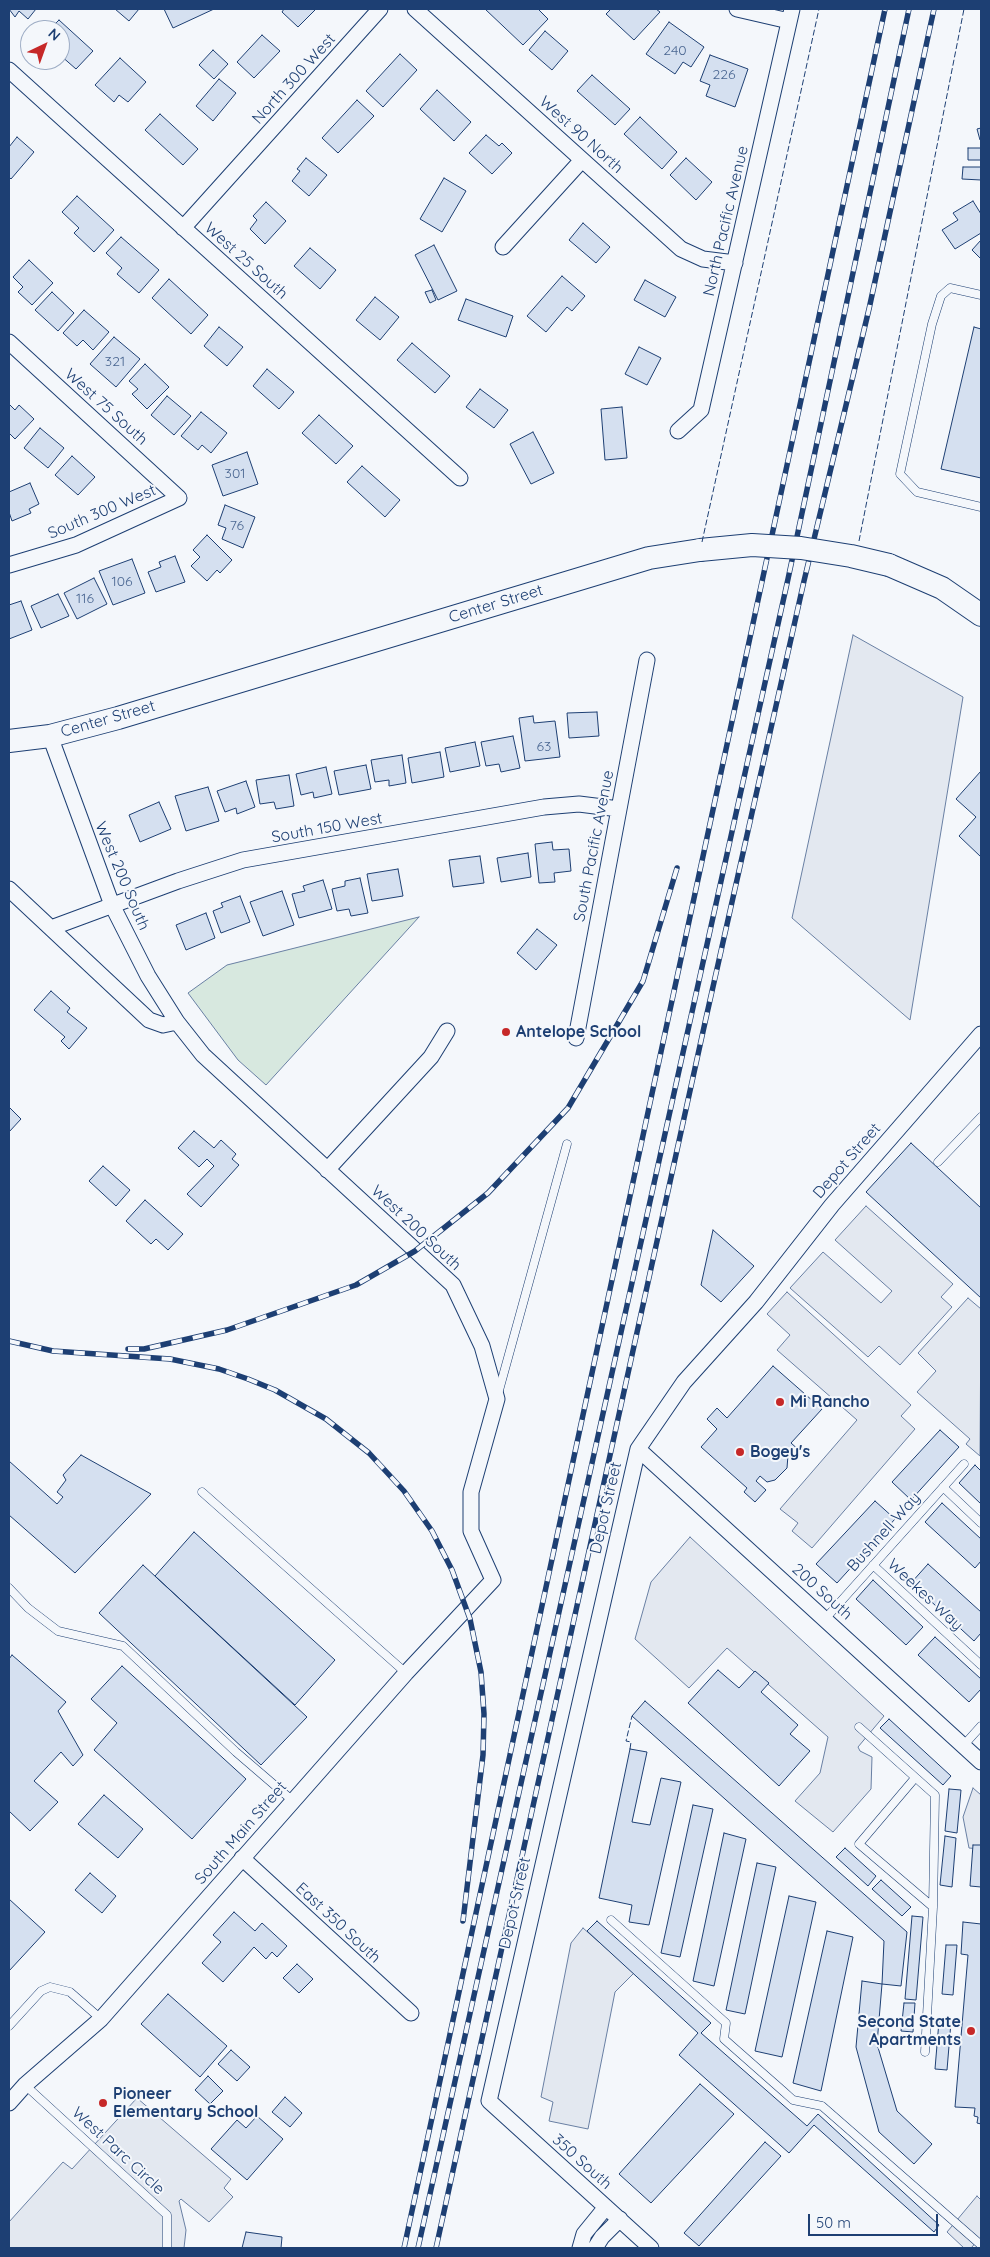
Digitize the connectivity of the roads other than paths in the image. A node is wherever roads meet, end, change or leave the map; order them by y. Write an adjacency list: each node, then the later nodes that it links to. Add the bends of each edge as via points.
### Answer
1 (380, 9): 7 (street, North 300 West)
2 (415, 9): 6 (street, West 90 North)
3 (737, 9): 4 (street)
4 (790, 15): 9 (street, North Pacific Avenue)
5 (9, 72): 7 (street, West 25 South)
6 (582, 160): 8 (street); 9 (street, West 90 North, via 681,249 703,258)
7 (183, 228): 13 (street, West 25 South)
8 (503, 247)
9 (735, 263): 12 (street, North Pacific Avenue, via 701,410)
10 (981, 295): 15 (lane, via 950,288 941,296 900,474 917,492)
11 (9, 342): 14 (street, West 75 South)
12 (678, 431)
13 (460, 478)
14 (179, 498): 16 (street, South 300 West, via 76,545)
15 (981, 507)
16 (9, 565)
17 (981, 615): 19 (street, Center Street, bridge, via 942,588 889,565 851,556 752,545 700,550 649,558)
18 (647, 660): 21 (street, South Pacific Avenue)
19 (50, 736): 20 (street, Center Street); 23 (street, West 200 South)
20 (9, 741)
21 (619, 809): 23 (street, South 150 West, via 579,804 544,807 243,860); 28 (street, South Pacific Avenue)
22 (9, 889): 24 (street)
23 (112, 905): 24 (street, South 150 West); 25 (street, West 200 South, via 148,976)
24 (51, 928): 25 (street, via 149,1020 162,1025)
25 (177, 1022): 32 (street, West 200 South, via 203,1055)
26 (447, 1030): 32 (street, via 431,1057)
27 (981, 1034): 34 (street, Depot Street, via 832,1205 756,1302 684,1382)
28 (576, 1038)
29 (981, 1117): 31 (lane)
30 (567, 1144): 33 (lane)
31 (938, 1162)
32 (327, 1170): 33 (street, West 200 South, via 453,1285 482,1346)
33 (497, 1399): 43 (street, South Main Street, via 472,1492 471,1531 493,1580)
34 (638, 1449): 41 (street, 200 South); 58 (street, Depot Street)
35 (964, 1464): 36 (lane, Bushnell Way)
36 (943, 1487): 38 (lane); 39 (lane, Bushnell Way)
37 (202, 1492): 43 (lane)
38 (981, 1523)
39 (873, 1566): 41 (lane, Bushnell Way); 42 (lane, Weekes Way)
40 (9, 1588): 49 (lane, via 28,1608 58,1631 122,1646)
41 (825, 1619): 46 (street, 200 South)
42 (981, 1665)
43 (406, 1673): 49 (street, South Main Street)
44 (981, 1726): 46 (lane)
45 (859, 1728): 48 (lane)
46 (963, 1746): 47 (street, 200 South)
47 (981, 1762)
48 (915, 1778): 51 (lane, via 935,1796); 51 (lane, via 859,1844)
49 (292, 1801): 50 (street, South Main Street)
50 (242, 1858): 53 (street, East 350 South); 54 (street, South Main Street)
51 (932, 1907): 56 (lane)
52 (611, 1920): 62 (lane, via 726,2023 724,2039 731,2046 793,2100 822,2106)
53 (411, 2013)
54 (101, 2019): 55 (lane, via 70,1992 50,1987 41,1991); 57 (street, South Main Street)
55 (9, 2026)
56 (925, 2052)
57 (25, 2085): 59 (street, South Main Street); 63 (lane, West Parc Circle, via 167,2215)
58 (489, 2101): 60 (street, 350 South)
59 (9, 2103)
60 (606, 2207): 61 (street, 350 South); 64 (street, via 584,2234)
61 (620, 2219): 65 (street); 66 (street, 350 South)
62 (981, 2245)
63 (167, 2248)
64 (580, 2248)
65 (596, 2248)
66 (651, 2248)

